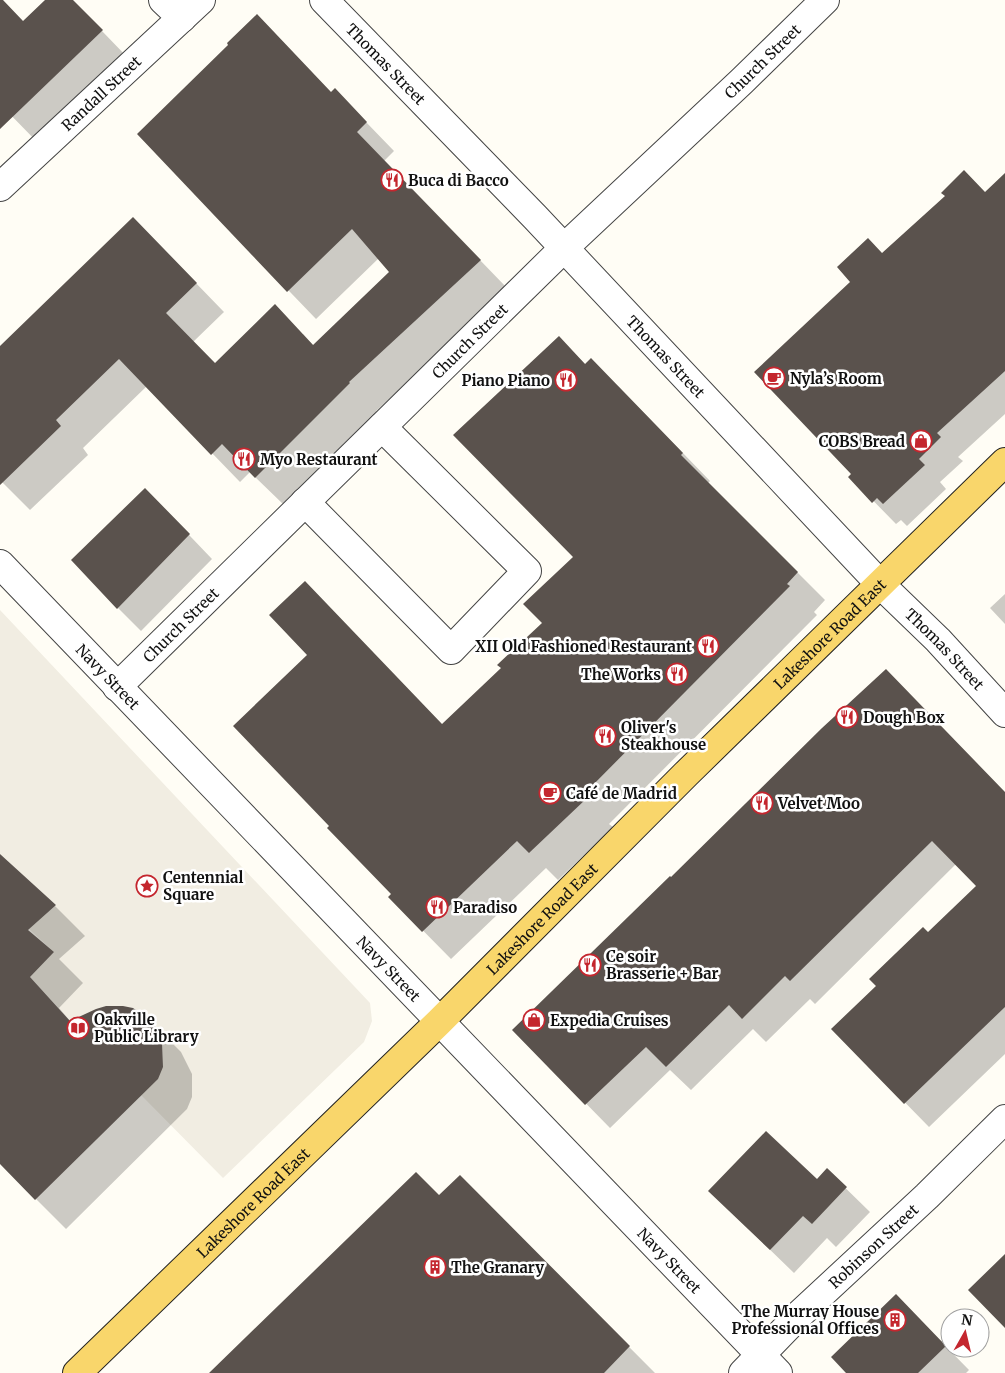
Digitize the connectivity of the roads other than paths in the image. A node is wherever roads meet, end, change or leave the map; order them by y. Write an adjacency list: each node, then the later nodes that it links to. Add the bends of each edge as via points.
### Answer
1 (324, 0): 5 (street, Thomas Street)
2 (825, 0): 5 (street, Church Street)
3 (182, 6): 4 (street, Randall Street)
4 (0, 187)
5 (564, 248): 6 (street, Church Street); 10 (street, Thomas Street)
6 (382, 427): 8 (street, Church Street); 8 (street, via 526,570 451,650)
7 (1005, 462): 10 (main road, Lakeshore Road East)
8 (305, 502): 11 (street, Church Street)
9 (0, 564): 11 (street, Navy Street)
10 (880, 584): 12 (street, Thomas Street, via 938,640); 13 (main road, Lakeshore Road East)
11 (117, 687): 13 (street, Navy Street)
12 (1005, 713)
13 (439, 1022): 15 (street, Navy Street, via 480,1062); 16 (main road, Lakeshore Road East)
14 (1005, 1118): 15 (street, Robinson Street, via 801,1313)
15 (760, 1367)
16 (77, 1373)

